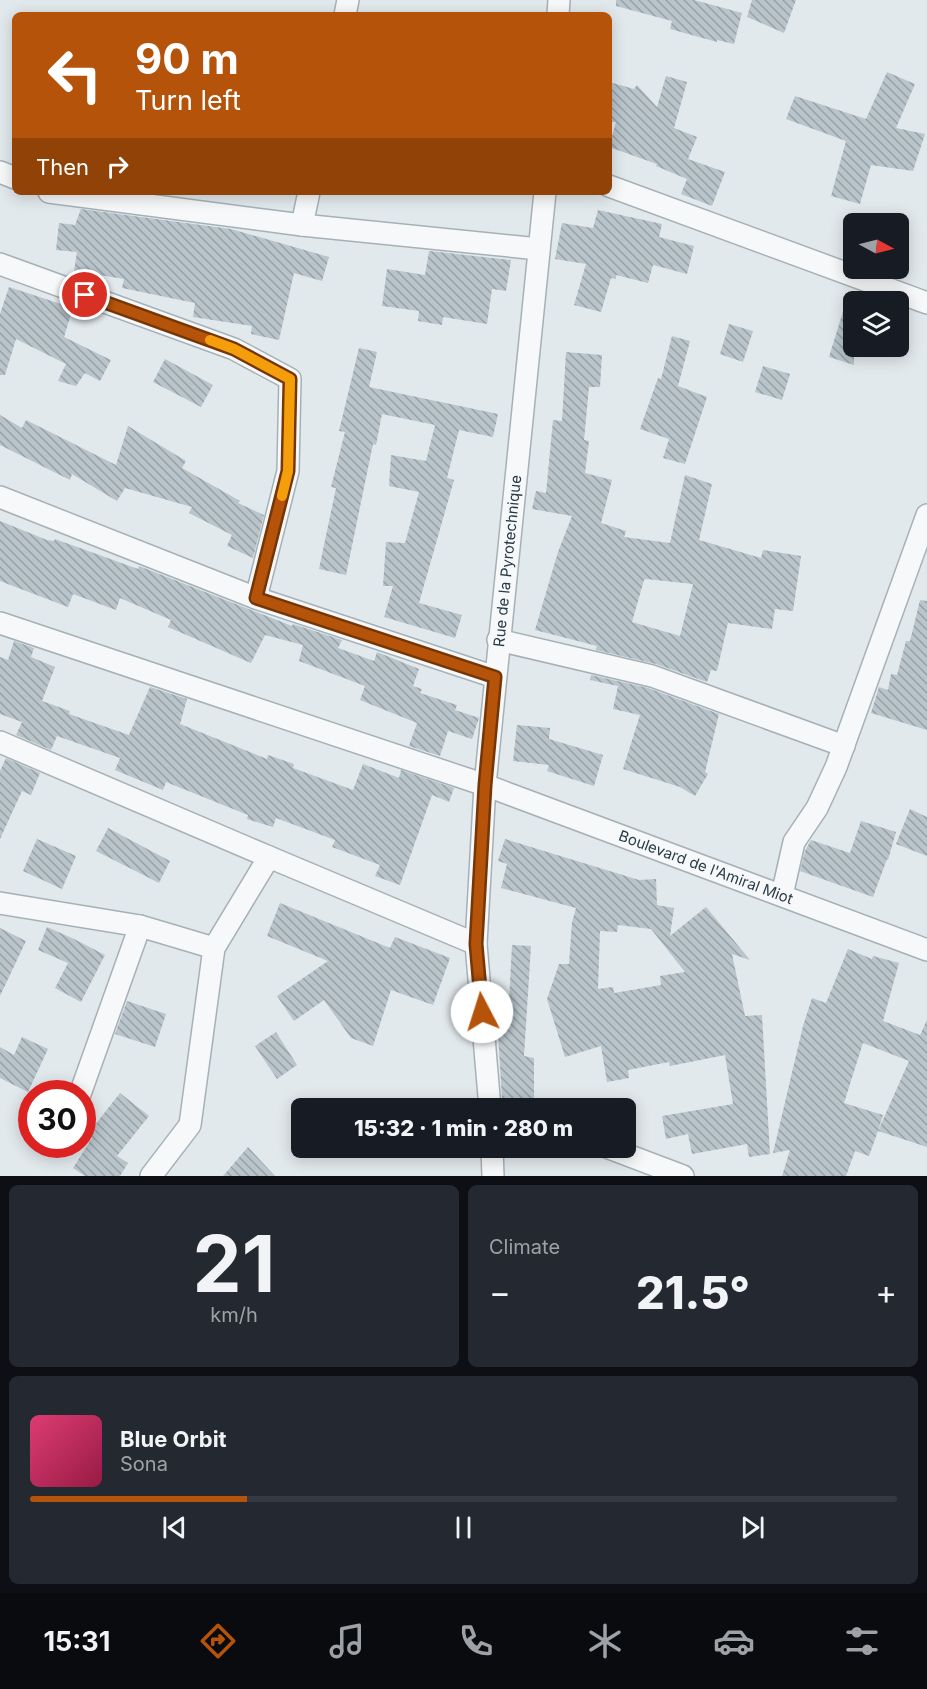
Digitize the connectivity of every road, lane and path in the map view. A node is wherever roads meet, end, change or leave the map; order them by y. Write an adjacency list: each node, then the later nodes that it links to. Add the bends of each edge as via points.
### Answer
1 (612, 187): 8 (street)
2 (72, 195): 5 (street)
3 (308, 195): 5 (street)
4 (545, 195): 6 (street, Rue de la Pyrotechnique)
5 (303, 225): 6 (street)
6 (539, 249): 13 (street, Rue de la Pyrotechnique)
7 (0, 264): 11 (street, via 234,349 290,379 288,471)
8 (927, 303)
9 (0, 497): 11 (street)
10 (927, 515): 16 (street)
11 (256, 598): 14 (street)
12 (0, 623): 17 (street, Boulevard de l'Amiral Miot)
13 (498, 640): 14 (street, Rue de la Pyrotechnique); 16 (street, via 652,676)
14 (495, 677): 17 (street, Rue de la Pyrotechnique)
15 (0, 742): 18 (street)
16 (844, 746): 19 (street, via 817,808 794,842)
17 (485, 785): 19 (street, Boulevard de l'Amiral Miot); 22 (street, Rue de la Pyrotechnique)
18 (269, 857): 22 (street); 23 (street)
19 (782, 896): 24 (street, Boulevard de l'Amiral Miot)
20 (0, 903): 21 (street)
21 (140, 926): 23 (street); 25 (street)
22 (476, 944): 26 (street, Rue de la Pyrotechnique)
23 (214, 948): 29 (street, via 190,1125)
24 (927, 950)
25 (85, 1080)
26 (495, 1098)
27 (492, 1158): 30 (street)
28 (635, 1158): 31 (street)
29 (152, 1176)
30 (493, 1176)
31 (683, 1176)

